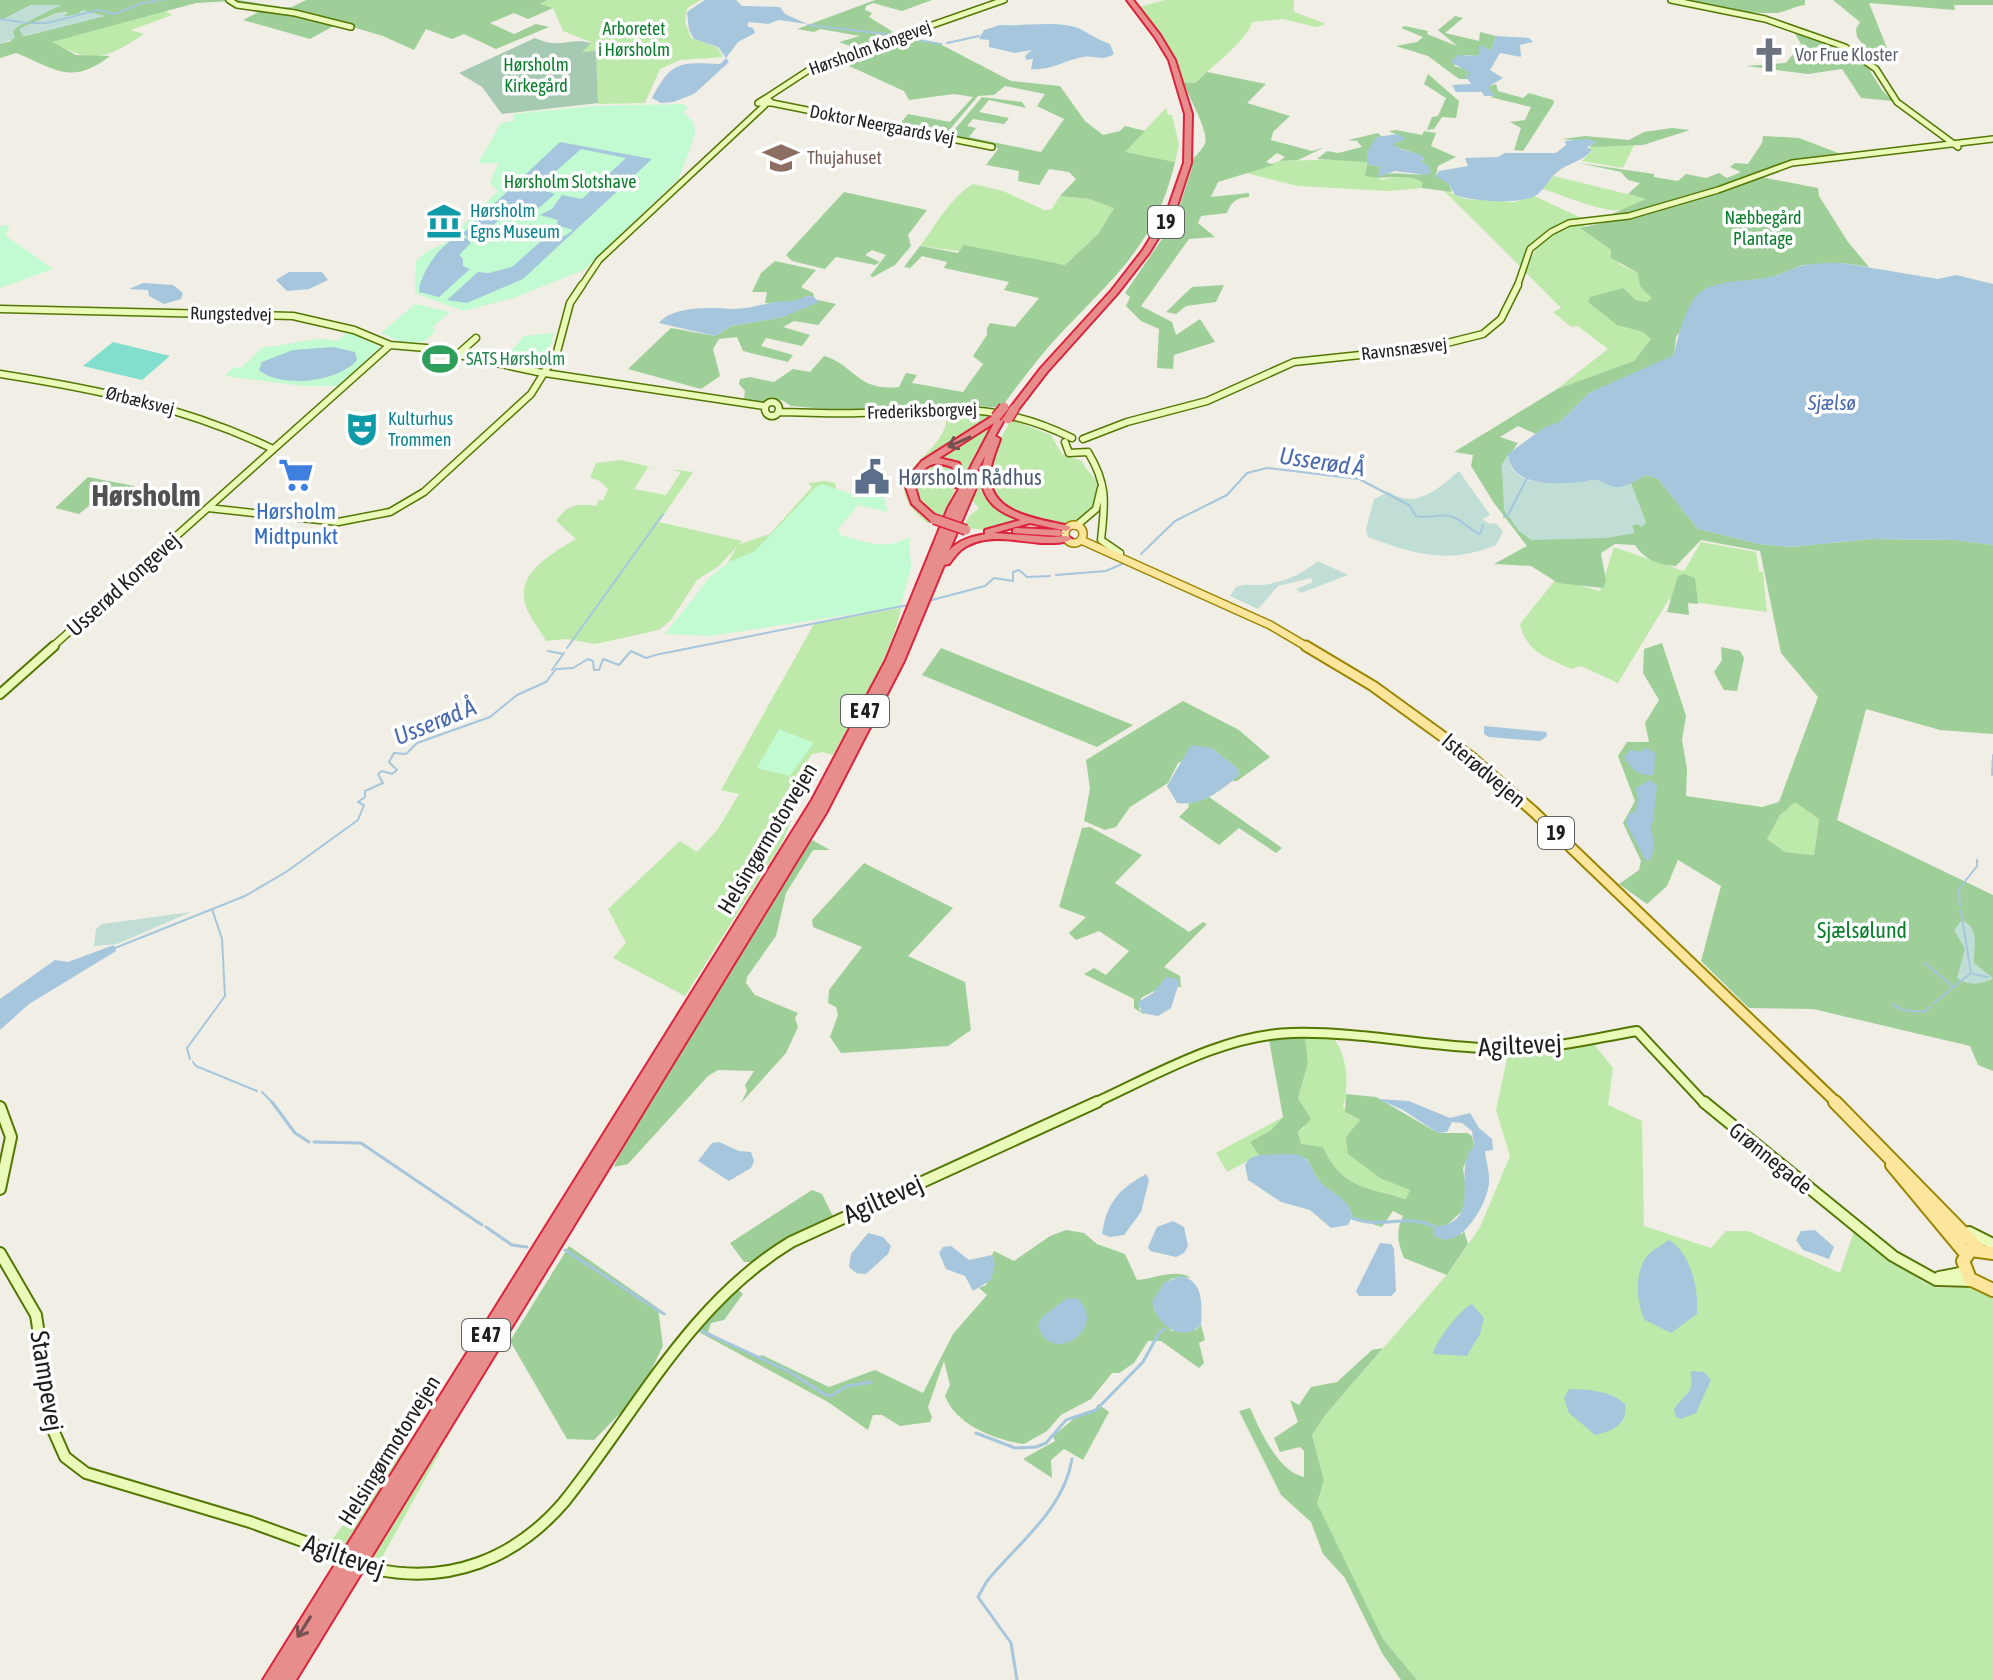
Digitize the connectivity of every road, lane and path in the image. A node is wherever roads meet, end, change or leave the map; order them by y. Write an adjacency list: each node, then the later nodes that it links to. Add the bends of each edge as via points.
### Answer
1 (229, 0): 5 (main road)
2 (1004, 0): 6 (main road, Hørsholm Kongevej, via 836,58 784,85)
3 (1127, 0): 20 (highway, Helsingørmotorvejen / 19, via 1156,42 1177,88 1183,132 1176,178 1139,256); 22 (highway, Helsingørmotorvejen / 19, via 1161,40 1182,87 1189,138 1178,195 1145,257)
4 (1671, 0): 9 (main road, via 1765,19 1845,47 1876,69 1897,102)
5 (351, 27)
6 (766, 102): 8 (main road, Doktor Neergaards Vej); 10 (main road, Hørsholm Kongevej)
7 (1993, 140): 9 (main road, Ravnsnæsvej)
8 (992, 147)
9 (1957, 147): 25 (main road, Ravnsnæsvej, via 1792,163 1629,216 1559,226 1530,249 1501,319 1483,334 1437,347 1294,362 1207,401 1110,428)
10 (674, 189): 11 (main road, Hørsholm Kongevej); 12 (main road, Hørsholm Kongevej)
11 (656, 205): 12 (main road); 13 (main road, Hørsholm Kongevej)
12 (636, 228): 13 (main road, Hørsholm Kongevej)
13 (598, 263): 19 (main road, Hørsholm Kongevej, via 570,303)
14 (0, 309): 16 (main road, Rungstedvej, via 293,316)
15 (476, 338): 17 (main road)
16 (390, 345): 17 (main road, Rungstedvej); 26 (main road, Usserød Kongevej)
17 (457, 356): 19 (main road, Rungstedvej); 19 (main road, Rungstedvej)
18 (0, 374): 26 (main road, Ørbæksvej, via 174,409 238,430)
19 (545, 375): 21 (main road); 21 (main road); 30 (main road, Hørsholm Kongevej, via 517,409 402,506 327,523)
20 (1015, 398): 22 (highway, Helsingørmotorvejen / E 47)
21 (764, 408): 24 (main road, Frederiksborgvej, via 775,404 779,410 809,413 871,413 961,406 1034,420)
22 (1005, 413): 23 (highway, Helsingørmotorvejen / 19); 28 (highway, 19, one-way to 28); 31 (highway, Helsingørmotorvejen / E 47)
23 (996, 439): 32 (highway, 19, via 985,470 989,493 1006,510); 37 (highway, Helsingørmotorvejen / E 47, via 960,511)
24 (1068, 440): 25 (main road); 27 (main road, Frederiksborgvej, via 1066,451)
25 (1086, 440): 27 (main road, via 1091,448)
26 (273, 449): 30 (main road, Usserød Kongevej)
27 (1084, 453): 29 (main road, via 1099,470); 34 (main road, via 1101,495)
28 (921, 465): 31 (highway, via 941,460 959,469); 33 (highway, 19, bridge, via 913,481 920,508 934,519)
29 (1106, 493): 34 (main road, via 1100,508); 35 (main road, via 1100,537)
30 (208, 508): 38 (main road, Usserød Kongevej)
31 (953, 508): 52 (highway, Helsingørmotorvejen / E 47, one-way to 52, via 891,660 816,802)
32 (1034, 521): 33 (highway); 34 (highway, 19)
33 (984, 532): 34 (highway, 19)
34 (1075, 533): 35 (main road, Isterødvejen / 19); 36 (main road, Isterødvejen / 19); 37 (highway, via 1045,541 1008,535 960,545)
35 (1120, 553): 36 (main road, Isterødvejen / 19)
36 (1184, 585): 41 (main road, Isterødvejen / 19, via 1332,661 1471,757)
37 (916, 623): 53 (highway, Helsingørmotorvejen / E 47, via 822,810)
38 (0, 694)
39 (1637, 1031): 49 (main road, Grønnegade, via 1706,1105 1893,1256 1917,1272 1947,1282); 51 (main road, Agiltevej, bridge, via 1509,1049 1291,1033 1205,1053 774,1252 708,1309 566,1500 532,1534 497,1558 456,1572 416,1576 375,1569)
40 (0, 1107): 43 (main road, via 12,1138)
41 (1878, 1146): 42 (main road, Isterødvejen / 19); 48 (main road, Isterødvejen / 19)
42 (1911, 1177): 44 (main road, via 1970,1233); 45 (main road, Isterødvejen / 19)
43 (0, 1189)
44 (1993, 1244)
45 (1979, 1249): 47 (main road, 19); 48 (main road)
46 (0, 1253): 51 (main road, Stampevej, via 36,1315 54,1432 65,1457 99,1478)
47 (1993, 1253)
48 (1966, 1254): 49 (main road)
49 (1969, 1276): 50 (main road)
50 (1993, 1290)
51 (255, 1524)
52 (271, 1680)
53 (287, 1680)

